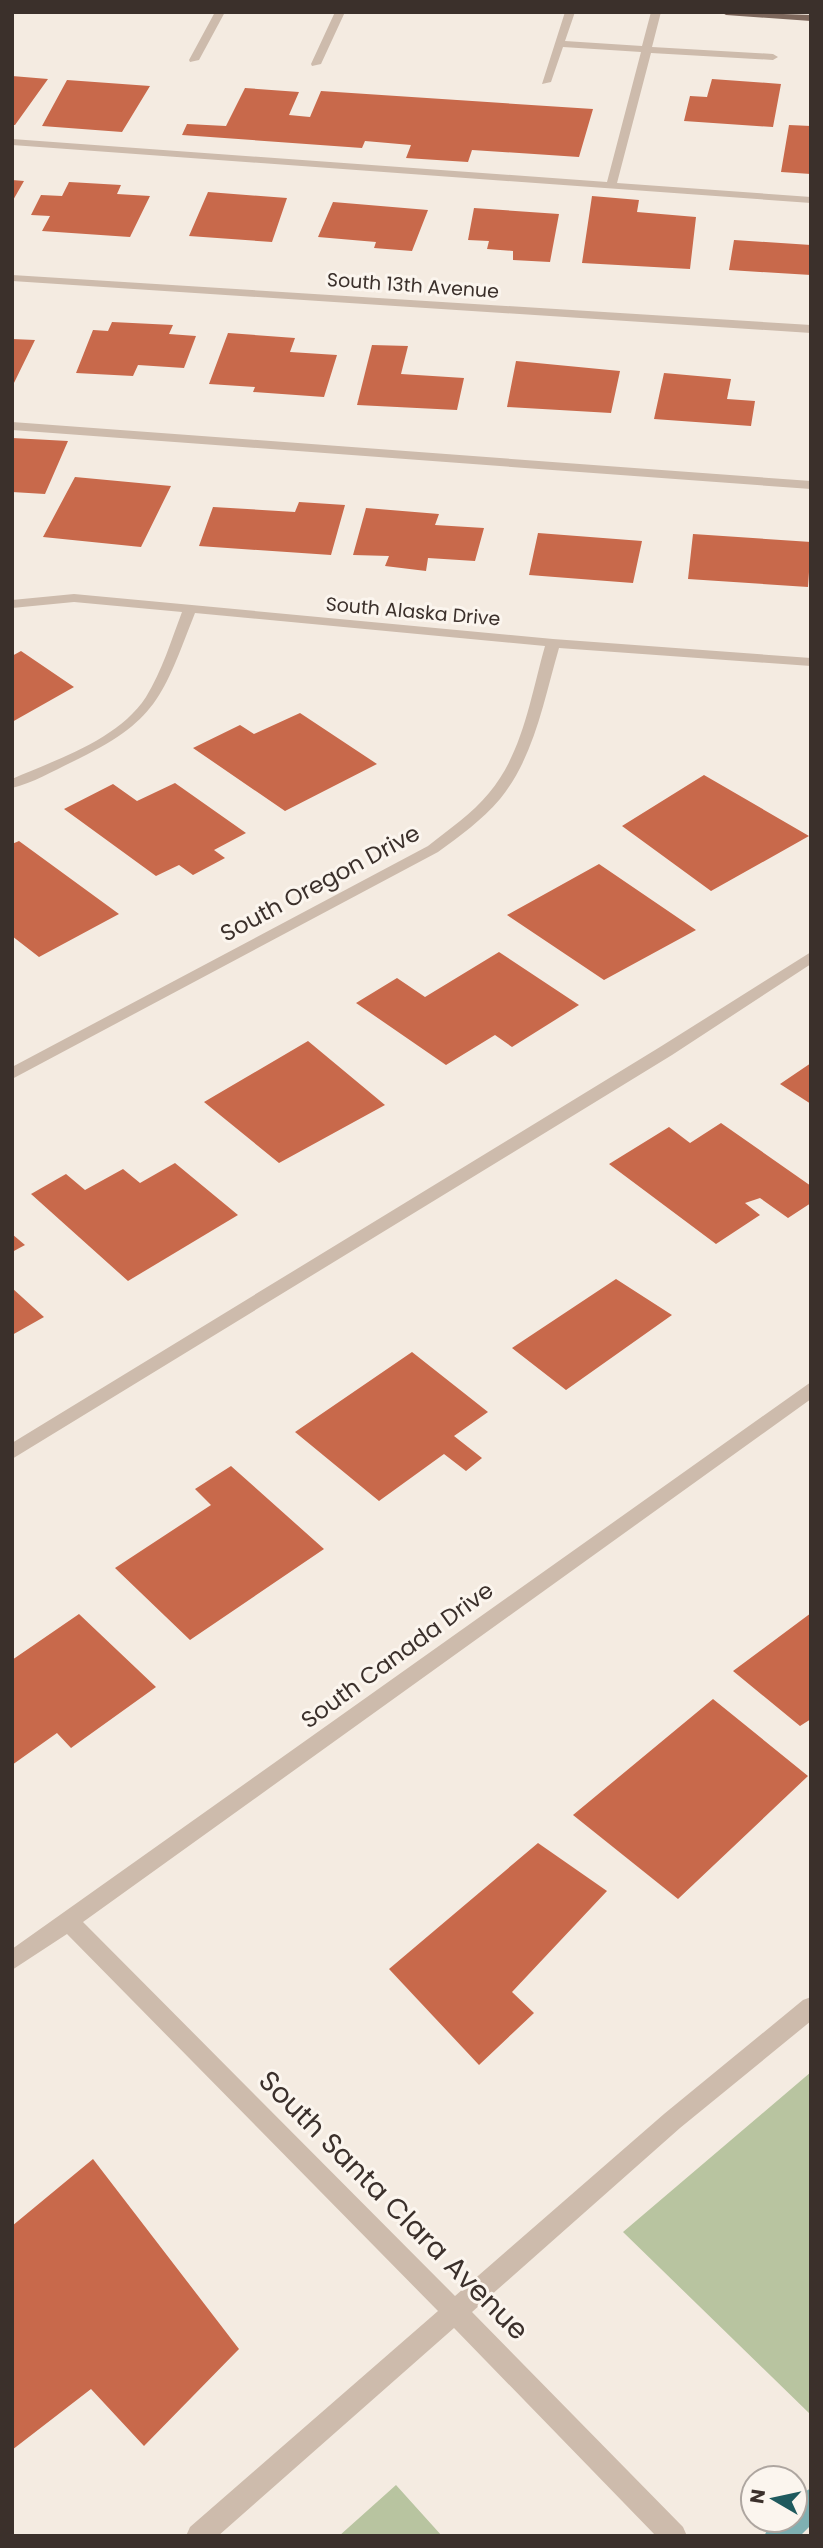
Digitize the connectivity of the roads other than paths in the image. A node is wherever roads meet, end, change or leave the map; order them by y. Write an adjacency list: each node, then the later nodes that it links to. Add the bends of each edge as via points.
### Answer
1 (220, 12): 10 (street)
2 (340, 12): 11 (street)
3 (570, 12): 7 (street)
4 (656, 12): 8 (street)
5 (726, 12): 6 (main road)
6 (811, 18)
7 (559, 44): 8 (street); 12 (street)
8 (646, 50): 9 (street); 14 (street)
9 (774, 57)
10 (194, 60)
11 (316, 64)
12 (546, 82)
13 (12, 142): 14 (street)
14 (611, 186): 15 (street)
15 (811, 200)
16 (12, 278): 17 (street, South 13th Avenue)
17 (811, 329)
18 (12, 426): 19 (street)
19 (811, 485)
20 (12, 604): 21 (street, South Alaska Drive, via 74,598)
21 (190, 610): 22 (street, South Alaska Drive); 24 (street, via 146,709 119,731)
22 (553, 643): 23 (street, South Alaska Drive); 26 (street, South Oregon Drive, via 527,734 502,786 463,826 433,849)
23 (811, 663)
24 (12, 784)
25 (811, 957): 28 (street, via 666,1051)
26 (12, 1074)
27 (811, 1389): 29 (street, South Canada Drive)
28 (12, 1452)
29 (68, 1921): 30 (street, South Canada Drive); 32 (street, South Santa Clara Avenue)
30 (12, 1961)
31 (811, 2007): 32 (street, via 672,2120)
32 (455, 2311): 33 (street); 34 (street, South Santa Clara Avenue)
33 (199, 2536)
34 (674, 2536)

